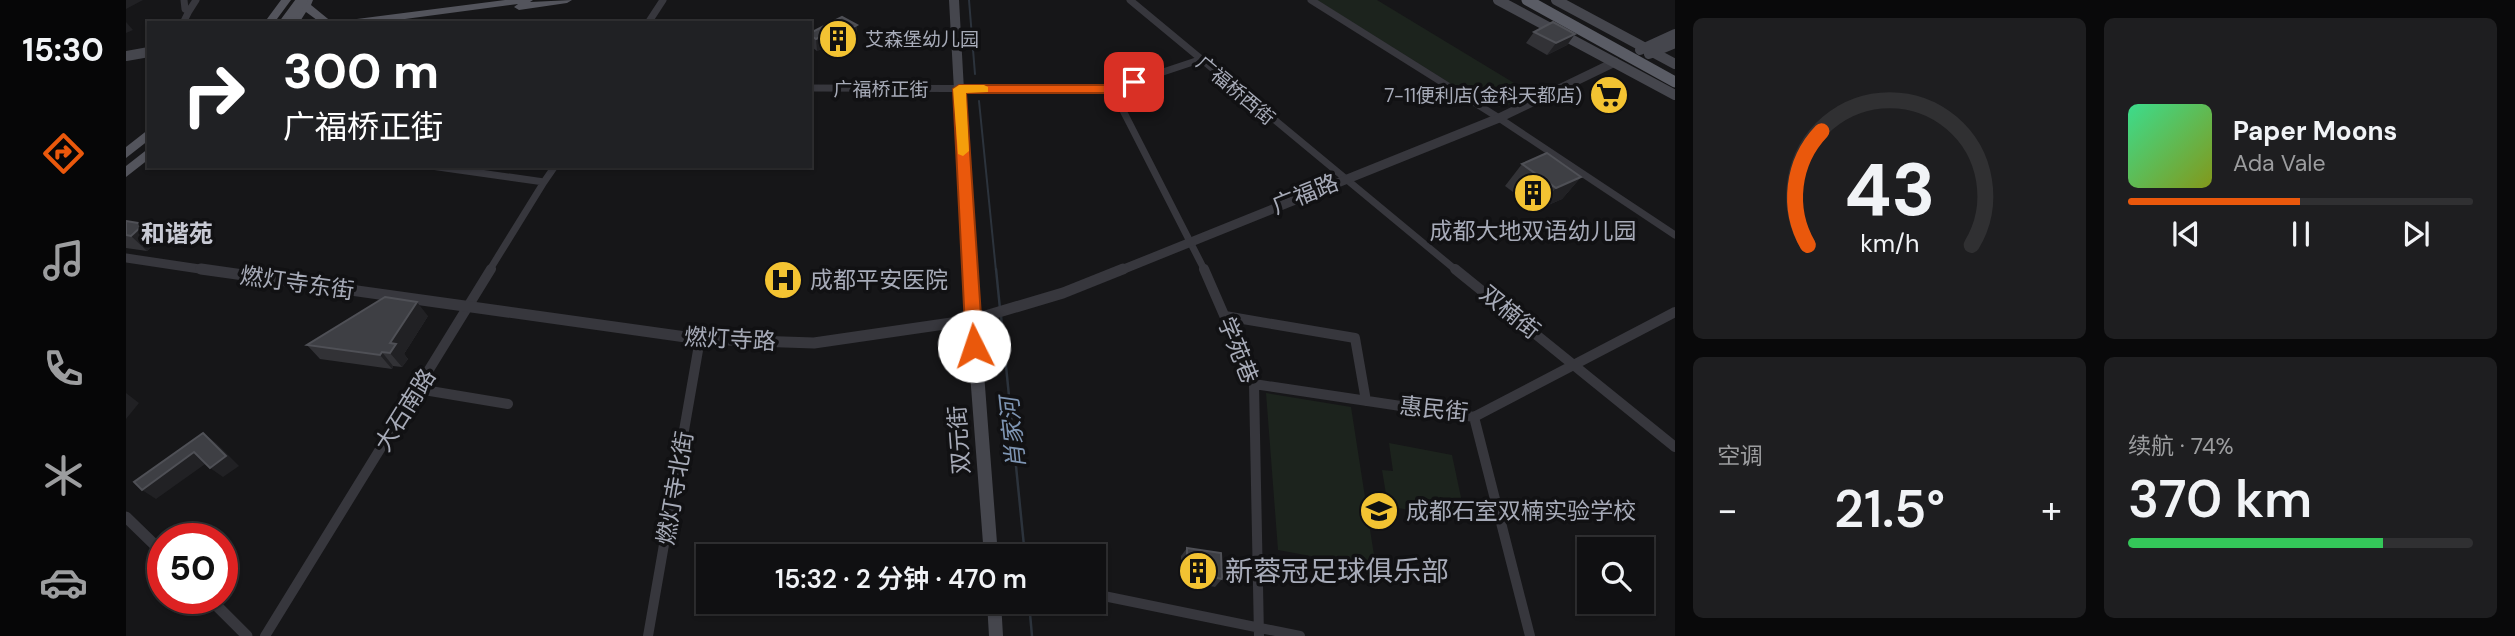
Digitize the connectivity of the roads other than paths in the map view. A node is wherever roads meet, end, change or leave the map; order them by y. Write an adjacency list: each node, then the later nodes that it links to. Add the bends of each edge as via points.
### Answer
1 (184, 0): 16 (street)
2 (196, 0): 16 (street)
3 (286, 0): 18 (main road)
4 (293, 0): 18 (main road)
5 (528, 0): 22 (main road)
6 (568, 0): 23 (main road)
7 (663, 0): 24 (street)
8 (954, 0): 37 (main road, 双元街)
9 (1130, 0): 31 (street, 广福桥西街)
10 (1311, 0): 40 (street)
11 (1498, 0): 32 (main road)
12 (1527, 0): 35 (highway, bridge)
13 (1544, 0): 34 (highway)
14 (1556, 0): 27 (main road)
15 (306, 2): 19 (main road, bridge); 20 (main road); 21 (main road)
16 (189, 11): 17 (street)
17 (184, 21)
18 (271, 21)
19 (287, 21)
20 (295, 21)
21 (325, 21)
22 (365, 21)
23 (415, 21)
24 (649, 21)
25 (1675, 34): 27 (main road)
26 (1675, 43): 28 (main road)
27 (1644, 48): 28 (main road); 32 (main road)
28 (1654, 53): 32 (main road); 33 (main road)
29 (147, 55): 30 (main road)
30 (126, 58)
31 (1199, 60): 38 (street, 广福桥正街); 50 (street, 广福桥西街)
32 (1615, 62): 39 (main road); 40 (street, 广福路)
33 (1675, 64)
34 (1675, 71)
35 (1675, 82)
36 (812, 88): 37 (street, 广福桥正街)
37 (959, 89): 38 (street, 广福桥正街); 60 (main road, 双元街)
38 (1112, 89): 54 (street, 学苑巷)
39 (1675, 95)
40 (1499, 118): 50 (street, 广福路); 53 (street)
41 (147, 135): 43 (main road)
42 (147, 145): 45 (main road)
43 (126, 154)
44 (147, 154): 49 (main road)
45 (126, 163)
46 (147, 163): 51 (main road)
47 (445, 168): 52 (street)
48 (554, 168): 52 (street, 大石南路)
49 (126, 173)
50 (1343, 178): 54 (street, 广福路); 62 (street, 双楠街)
51 (126, 182)
52 (544, 182): 56 (street, 大石南路)
53 (1675, 235)
54 (1192, 241): 58 (street, 广福路, via 1063,293); 59 (street, 学苑巷)
55 (126, 258): 56 (street, 燃灯寺东街)
56 (467, 308): 61 (street, 燃灯寺路); 64 (street, 大石南路)
57 (1675, 312): 62 (street, 惠民街)
58 (991, 314): 60 (street, 燃灯寺路)
59 (1225, 316): 63 (street, 学苑巷); 65 (street, via 1355,338)
60 (972, 320): 61 (street, 燃灯寺路, via 814,342); 71 (main road, 双元街)
61 (700, 339): 78 (street, 燃灯寺北街)
62 (1576, 365): 67 (street, 惠民街); 68 (street, 双楠街)
63 (1254, 384): 65 (street, 惠民街); 75 (street, 学苑巷)
64 (418, 389): 66 (street); 77 (street, 大石南路)
65 (1366, 401): 67 (street, 惠民街)
66 (509, 404)
67 (1474, 417): 81 (street)
68 (1675, 447)
69 (126, 517): 70 (street)
70 (147, 537)
71 (990, 544)
72 (1106, 597): 75 (street)
73 (225, 614): 76 (street)
74 (995, 614): 79 (main road)
75 (1259, 632): 80 (street)
76 (247, 636)
77 (265, 636)
78 (648, 636)
79 (996, 636)
80 (1300, 636)
81 (1530, 636)

